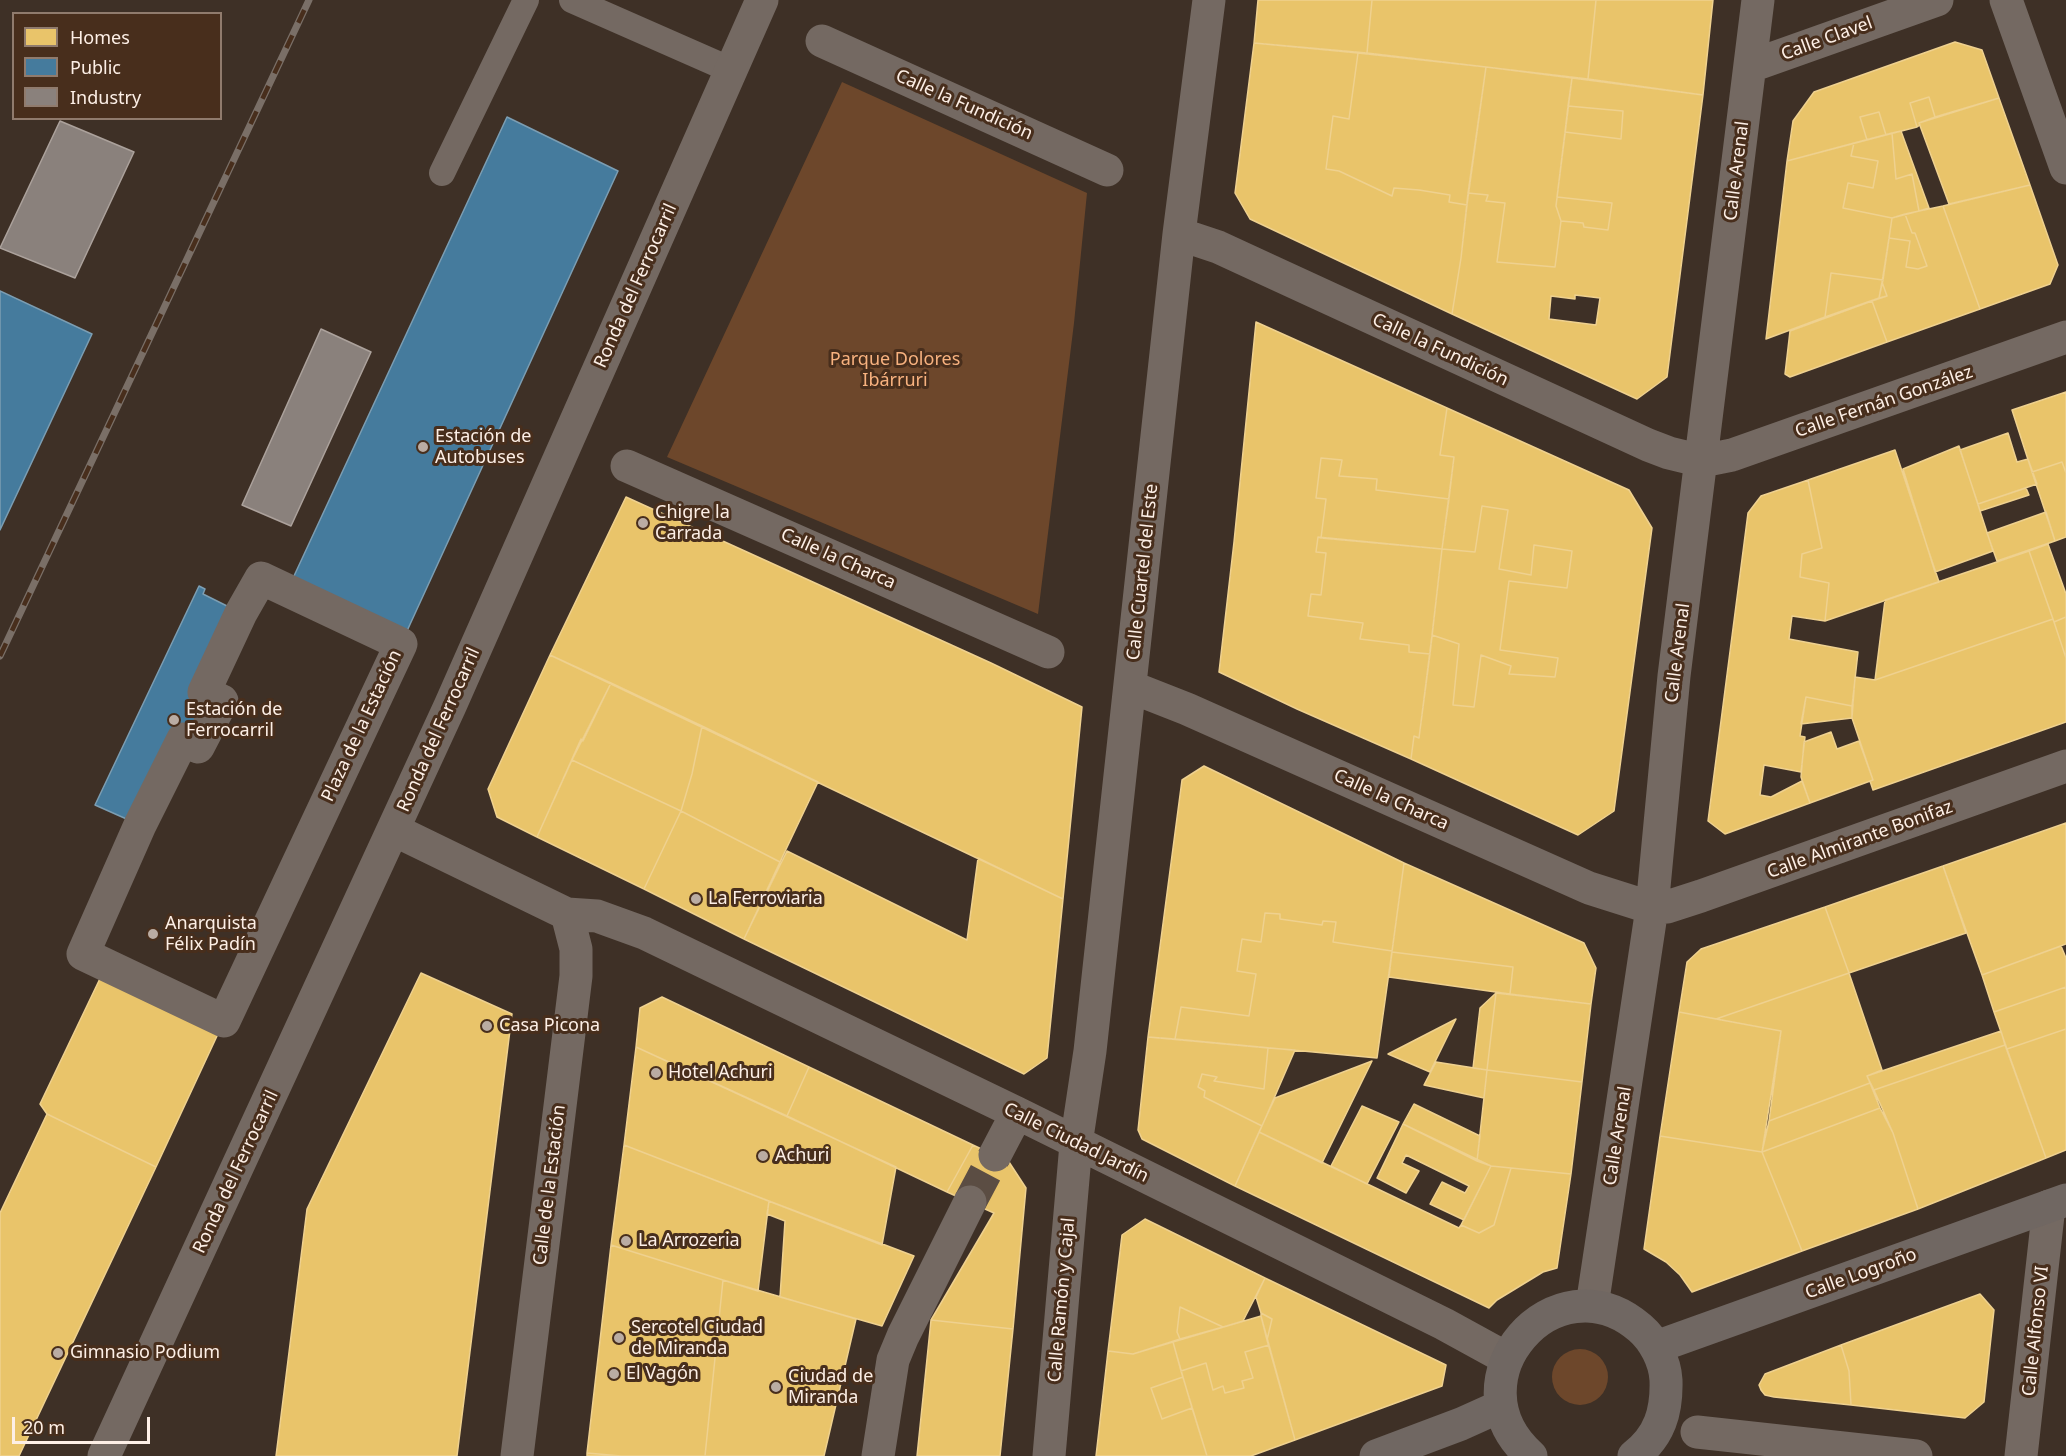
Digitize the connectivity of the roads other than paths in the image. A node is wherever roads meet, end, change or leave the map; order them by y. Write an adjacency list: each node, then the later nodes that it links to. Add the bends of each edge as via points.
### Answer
1 (526, 0): 13 (lane)
2 (572, 0): 10 (lane)
3 (762, 0): 10 (street, Ronda del Ferrocarril)
4 (1209, 0): 14 (street, Calle Cuartel del Este)
5 (1758, 0): 9 (street, Calle Arenal)
6 (1936, 0): 9 (street, Calle Clavel)
7 (2006, 0): 11 (street)
8 (822, 40): 12 (street, Calle la Fundición)
9 (1751, 66): 16 (street, Calle Arenal)
10 (731, 70): 21 (street, Ronda del Ferrocarril)
11 (2066, 168)
12 (1107, 170)
13 (442, 173)
14 (1179, 234): 16 (street, Calle la Fundición, via 1218,247 1648,446); 19 (street, Calle Cuartel del Este)
15 (2066, 338): 16 (street, Calle Fernán González, via 1753,448)
16 (1702, 461): 22 (street, Calle Arenal, via 1674,676)
17 (627, 466): 18 (street, Calle la Charca)
18 (1048, 652)
19 (1131, 687): 22 (street, Calle la Charca, via 1589,888); 26 (street, Calle Cuartel del Este)
20 (2066, 766): 22 (street, Calle Almirante Bonifaz, via 1701,896)
21 (394, 830): 23 (street); 35 (street, Ronda del Ferrocarril)
22 (1652, 908): 30 (street, Calle Arenal)
23 (567, 914): 25 (street, Calle Ciudad Jardín, via 597,916 644,933); 36 (street, Calle de la Estación, via 576,949 576,976)
24 (83, 954): 24 (street, Plaza de la Estación, via 183,740 198,747 222,701 204,692 261,578 400,644 224,1022)
25 (1017, 1113): 26 (street, Calle Ciudad Jardín); 27 (street)
26 (1076, 1144): 32 (street, Calle Ciudad Jardín); 38 (street, Calle Ramón y Cajal)
27 (995, 1155)
28 (970, 1202): 37 (street, via 893,1360)
29 (2058, 1203): 31 (main road, Calle Logroño); 43 (street, Calle Alfonso VI)
30 (1592, 1306): 31 (main road, via 1631,1321); 32 (main road, via 1554,1312 1534,1323)
31 (1656, 1347): 41 (main road, via 1666,1374 1667,1402 1658,1428)
32 (1506, 1358): 33 (main road, via 1500,1381)
33 (1501, 1406): 39 (main road); 40 (main road, via 1511,1433)
34 (1697, 1432): 42 (street)
35 (104, 1456)
36 (517, 1456)
37 (878, 1456)
38 (1049, 1456)
39 (1376, 1456)
40 (1531, 1456)
41 (1634, 1456)
42 (1916, 1456)
43 (2021, 1456)

